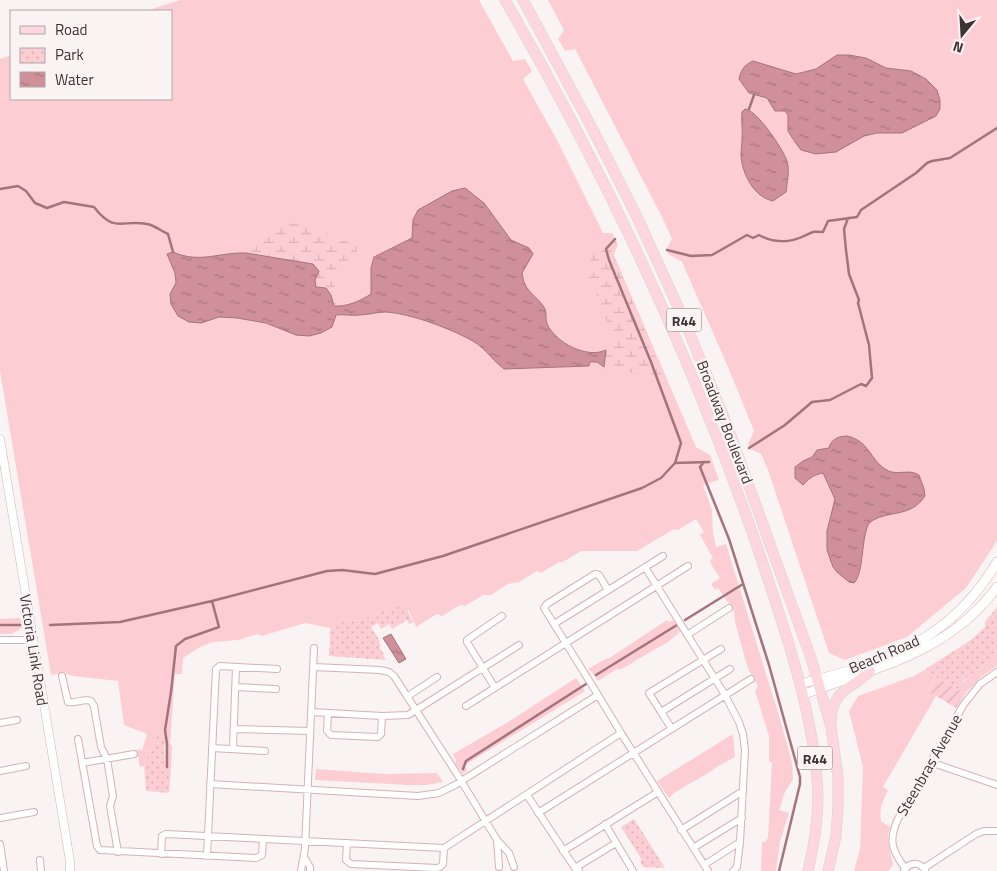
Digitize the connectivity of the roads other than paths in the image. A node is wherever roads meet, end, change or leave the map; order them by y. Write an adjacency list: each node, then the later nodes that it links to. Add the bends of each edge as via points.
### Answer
1 (505, 0): 33 (main road, Broadway Boulevard / R44, via 637,249 706,408 745,511)
2 (524, 0): 34 (main road, Broadway Boulevard / R44, via 638,219 684,320 726,422)
3 (0, 439): 16 (street, Victoria Link Road)
4 (663, 556): 7 (street)
5 (997, 562): 34 (main road, Beach Road, via 965,604 932,633)
6 (688, 566): 8 (street)
7 (646, 567): 8 (street); 10 (street)
8 (658, 585): 14 (street); 17 (street)
9 (997, 587): 27 (main road, Beach Road, via 974,614 938,642)
10 (608, 590): 13 (street); 13 (street, via 595,574 555,599 544,608)
11 (729, 608): 14 (street)
12 (502, 616): 24 (street, via 467,640)
13 (554, 624): 17 (street)
14 (688, 635): 21 (street)
15 (0, 640): 16 (street)
16 (33, 640): 97 (street, Victoria Link Road)
17 (565, 643): 36 (street); 38 (street)
18 (519, 645): 24 (street)
19 (314, 648): 22 (street)
20 (721, 649): 21 (street)
21 (703, 659): 31 (street); 45 (street, via 649,693)
22 (314, 666): 41 (street, via 385,670 394,676); 44 (street)
23 (236, 667): 26 (street); 35 (street); 56 (street, via 220,666 216,671)
24 (483, 668): 36 (street); 43 (street)
25 (730, 668): 31 (street)
26 (277, 669)
27 (870, 671): 34 (main road, Beach Road); 50 (main road, via 840,693)
28 (997, 672): 62 (street, Steenbras Avenue, via 980,684 964,704)
29 (62, 676): 61 (street, via 68,702 87,700 93,703)
30 (437, 677): 41 (street)
31 (714, 678): 39 (street); 45 (street)
32 (751, 679): 39 (street)
33 (800, 684): 34 (main road, Beach Road); 40 (main road, Broadway Boulevard / R44)
34 (818, 684): 40 (main road, Beach Road); 50 (main road, Broadway Boulevard / R44)
35 (236, 688): 37 (street); 51 (street)
36 (495, 688): 42 (street)
37 (276, 689)
38 (598, 695): 54 (street); 66 (street)
39 (725, 695): 52 (street); 70 (street, via 743,734)
40 (802, 695): 112 (main road, Broadway Boulevard / R44, via 818,779 816,830)
41 (408, 696): 43 (street)
42 (466, 706)
43 (417, 710): 47 (street, via 408,716); 66 (street)
44 (311, 712): 46 (street); 53 (street)
45 (661, 712): 52 (street)
46 (328, 713): 47 (street); 47 (street, via 327,731 331,735 378,737)
47 (382, 716)
48 (18, 720): 49 (street)
49 (0, 723)
50 (831, 727): 113 (main road, Broadway Boulevard / R44, via 838,778 838,807 836,836)
51 (234, 729): 53 (street); 57 (street)
52 (672, 729): 59 (street)
53 (310, 731): 69 (street)
54 (622, 734): 59 (street); 72 (street)
55 (78, 739): 63 (street)
56 (212, 748): 57 (street); 67 (street)
57 (233, 749): 58 (street)
58 (265, 751)
59 (633, 753): 71 (street); 74 (street)
60 (134, 754): 61 (street)
61 (106, 758): 63 (street); 92 (street)
62 (930, 762): 68 (street); 103 (street, Steenbras Avenue, via 894,829 894,854)
63 (82, 763): 92 (street, via 97,848)
64 (26, 766): 65 (street)
65 (0, 770)
66 (461, 781): 69 (street, via 439,793 425,796); 77 (street)
67 (210, 784): 69 (street); 81 (street)
68 (997, 785)
69 (308, 790): 84 (street)
70 (743, 791): 76 (street); 79 (street)
71 (658, 792): 78 (street); 79 (street)
72 (526, 795): 74 (street); 77 (street)
73 (34, 812): 75 (street)
74 (538, 813): 91 (street)
75 (0, 818)
76 (742, 818): 85 (street); 90 (street)
77 (486, 821): 83 (street); 89 (street)
78 (605, 824): 86 (street); 91 (street)
79 (681, 830): 90 (street)
80 (997, 831): 102 (street, via 976,834)
81 (208, 836): 82 (street); 93 (street, via 165,834 162,836); 94 (street)
82 (263, 839): 84 (street); 94 (street, via 262,855 258,858)
83 (497, 840): 98 (street); 99 (street, via 509,853)
84 (305, 841): 88 (street); 95 (street)
85 (740, 842): 100 (street); 111 (street)
86 (616, 843): 101 (street); 110 (street)
87 (0, 844): 104 (street)
88 (347, 844): 89 (street); 89 (street, via 346,860 351,864 437,868 443,864)
89 (444, 848)
90 (693, 848): 100 (street)
91 (563, 850): 101 (street)
92 (118, 852): 93 (street)
93 (162, 854): 94 (street)
94 (207, 856)
95 (304, 857): 108 (street); 109 (street)
96 (40, 860): 105 (street)
97 (70, 860): 106 (street, Victoria Link Road); 107 (street, Victoria Link Road)
98 (499, 867)
99 (514, 867)
100 (706, 868)
101 (577, 869)
102 (924, 869): 103 (street, via 914,863)
103 (905, 870)
104 (4, 871)
105 (41, 871)
106 (70, 871)
107 (75, 871)
108 (301, 871)
109 (310, 871)
110 (633, 871)
111 (734, 871)
112 (808, 871)
113 (828, 871)

